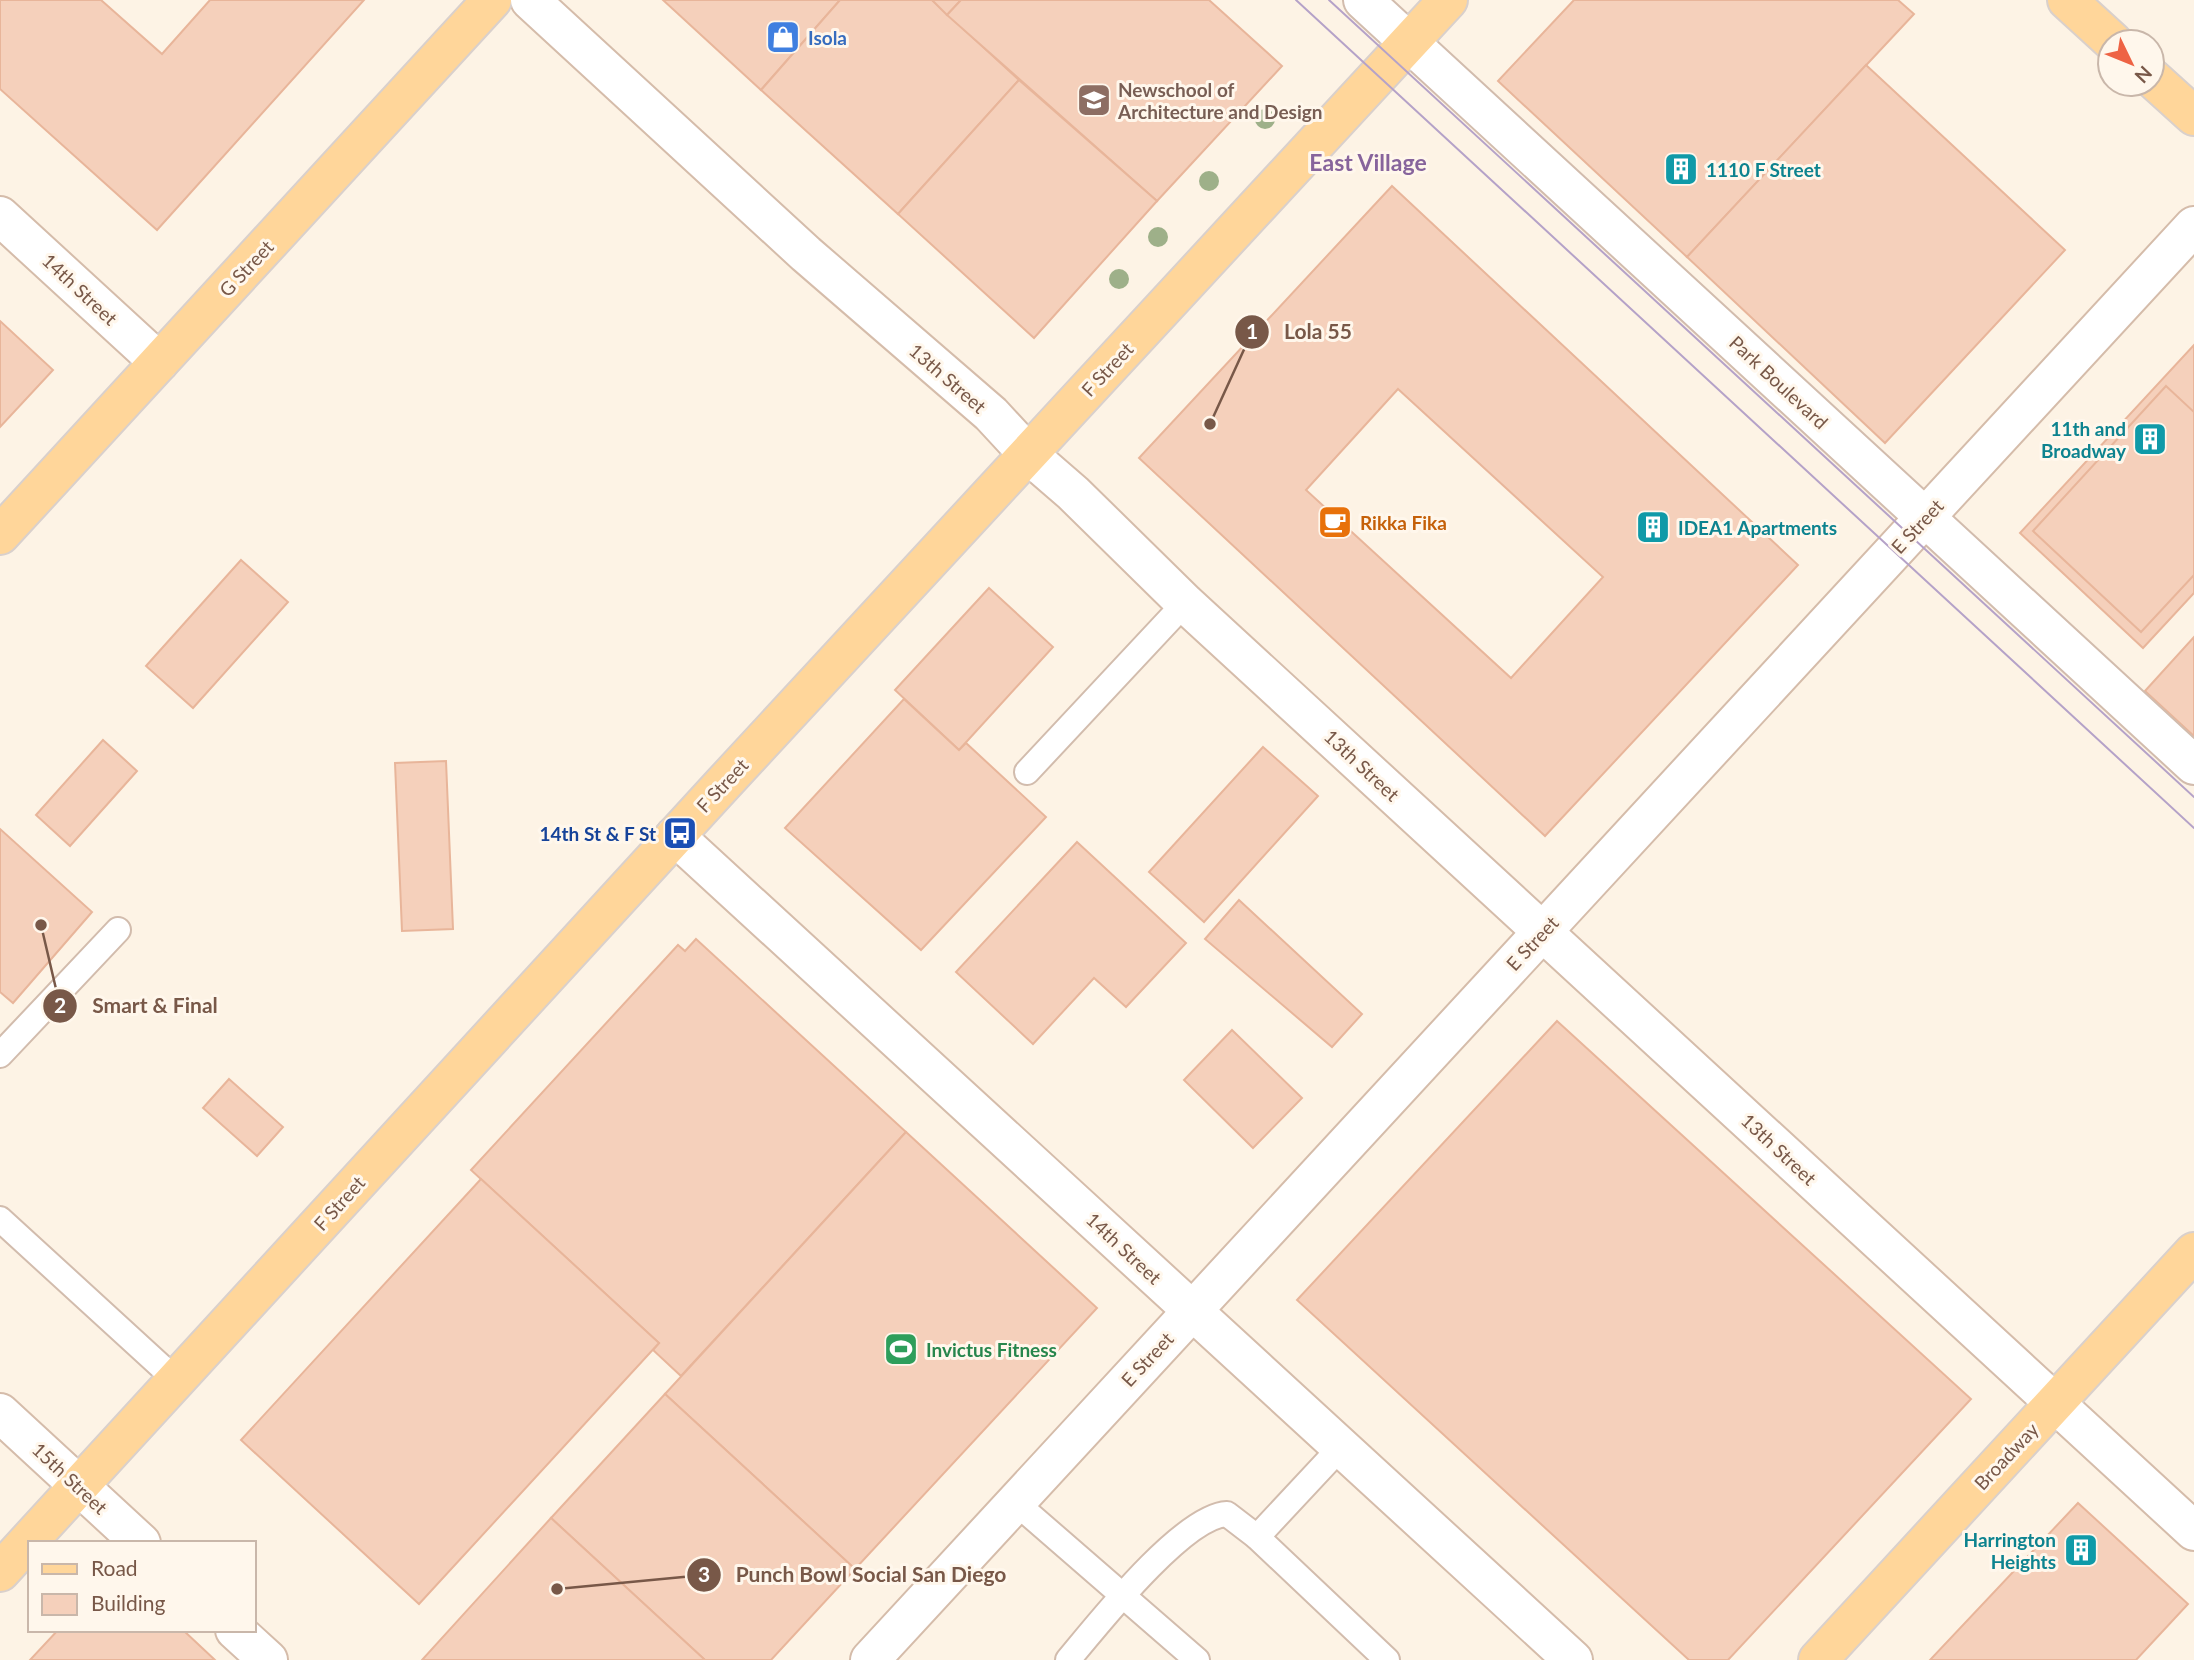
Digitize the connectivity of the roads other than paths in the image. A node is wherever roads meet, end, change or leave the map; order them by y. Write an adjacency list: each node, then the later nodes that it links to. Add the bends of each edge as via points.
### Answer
1 (492, 0): 12 (main road, G Street)
2 (530, 0): 13 (street, 13th Street, via 806,254 991,414)
3 (1363, 0): 7 (street, Park Boulevard)
4 (1448, 0): 7 (main road, F Street)
5 (2067, 0): 6 (main road)
6 (2098, 28)
7 (1409, 43): 13 (main road, F Street); 14 (street, Park Boulevard)
8 (2166, 91): 9 (main road)
9 (2194, 116)
10 (0, 216): 12 (street, 14th Street)
11 (2194, 226): 14 (street, E Street)
12 (159, 362): 15 (main road, G Street)
13 (1028, 454): 16 (street, 13th Street); 19 (main road, F Street)
14 (1925, 517): 17 (street, Park Boulevard); 21 (street, E Street)
15 (0, 535)
16 (1185, 603): 18 (lane); 21 (street, 13th Street)
17 (2194, 765)
18 (1027, 772)
19 (675, 836): 25 (street, 14th Street); 26 (main road, F Street)
20 (118, 930): 22 (lane)
21 (1543, 932): 25 (street, E Street); 27 (street, 13th Street)
22 (0, 1055)
23 (0, 1219): 26 (lane)
24 (2194, 1252): 27 (main road, Broadway)
25 (1192, 1311): 29 (street, 14th Street); 31 (street, E Street)
26 (177, 1381): 30 (main road, F Street)
27 (2055, 1403): 32 (street, 13th Street); 46 (main road, Broadway)
28 (0, 1413): 30 (street, 15th Street)
29 (1342, 1447): 33 (lane); 45 (street, 14th Street)
30 (80, 1486): 34 (main road, F Street); 35 (street, 15th Street)
31 (1015, 1502): 38 (lane); 42 (street, E Street)
32 (2194, 1531)
33 (1257, 1537): 38 (lane, via 1227,1514 1215,1514 1191,1529); 40 (lane)
34 (29, 1541)
35 (139, 1541)
36 (28, 1542): 37 (main road, F Street)
37 (0, 1572)
38 (1122, 1595): 43 (lane); 44 (lane)
39 (238, 1632): 41 (street)
40 (1372, 1655)
41 (268, 1660)
42 (870, 1660)
43 (1068, 1660)
44 (1197, 1660)
45 (1573, 1660)
46 (1818, 1660)

